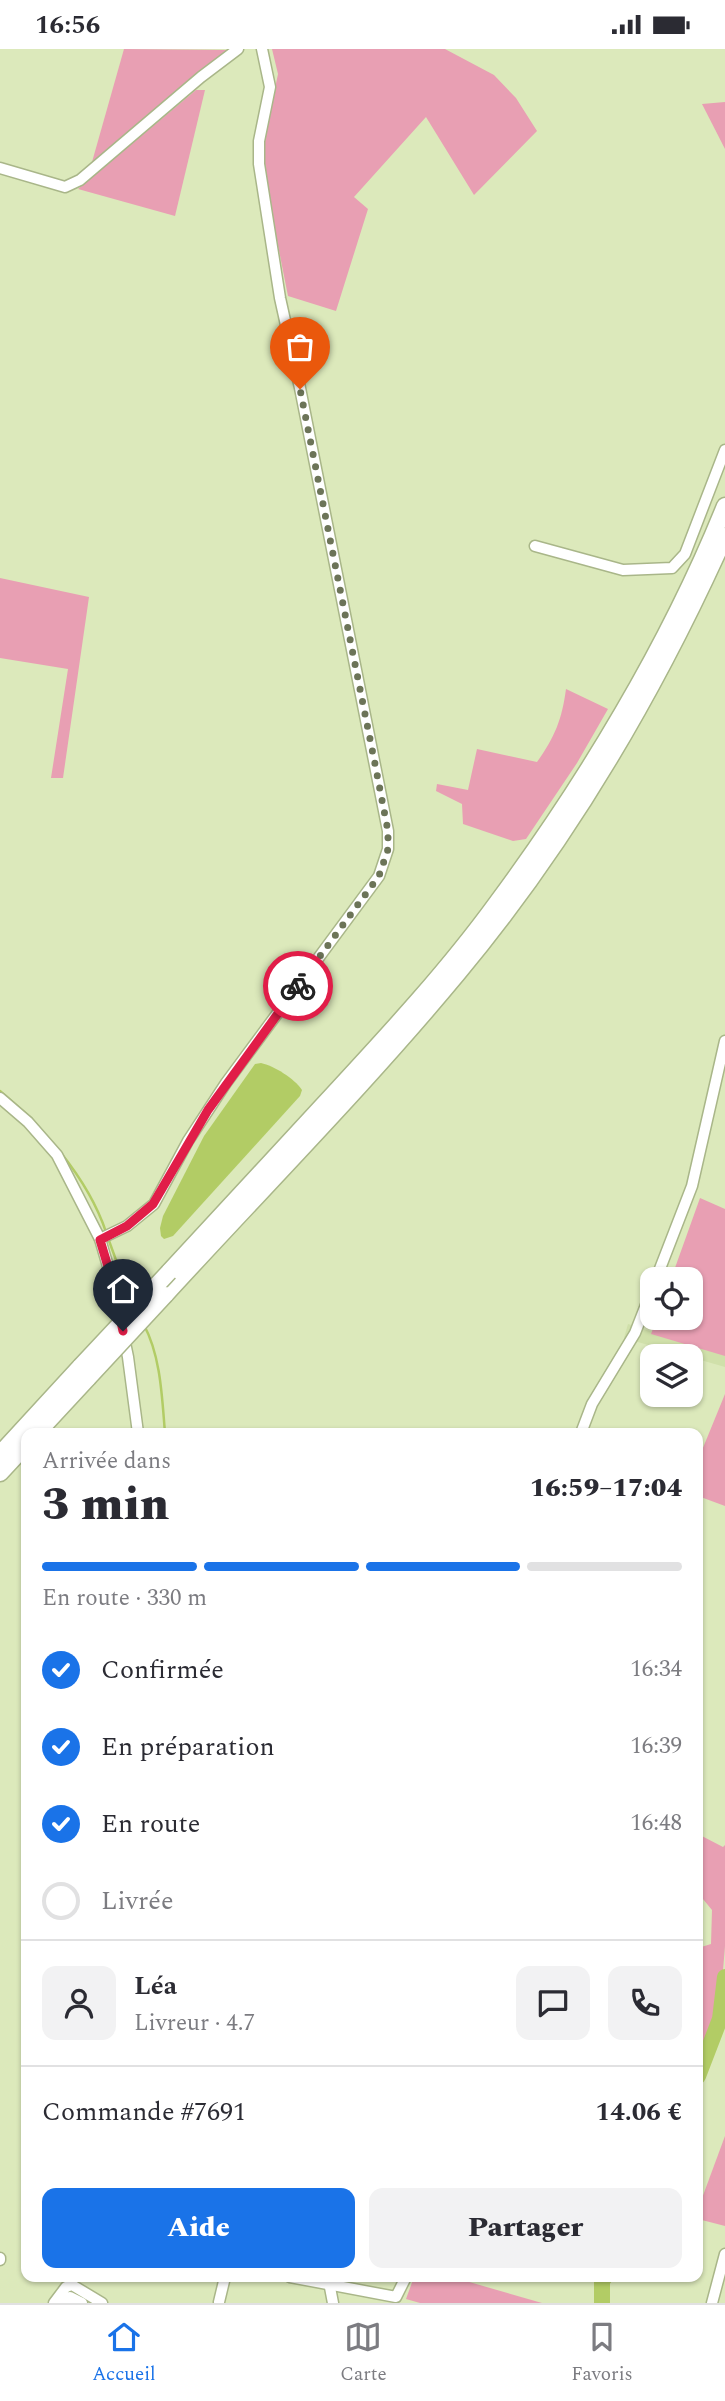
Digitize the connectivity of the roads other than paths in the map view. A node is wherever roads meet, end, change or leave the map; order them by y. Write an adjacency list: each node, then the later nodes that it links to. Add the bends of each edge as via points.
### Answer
1 (238, 49): 3 (street, via 80,180 65,187)
2 (262, 49): 10 (street, via 270,87 259,141 262,185 388,849 379,876 220,1092 153,1204 127,1226)
3 (0, 168)
4 (725, 450): 7 (street, via 685,554 672,568 623,570)
5 (725, 506): 13 (highway, bridge, via 686,593 611,731 496,905 375,1049 169,1272)
6 (725, 536): 13 (highway, bridge, via 622,739 505,913 384,1057 165,1295)
7 (535, 546)
8 (725, 1041): 11 (street, via 692,1187)
9 (0, 1098): 10 (street, via 57,1156)
10 (100, 1240): 16 (street, via 128,1357)
11 (661, 1267)
12 (640, 1320): 17 (street, via 592,1403)
13 (84, 1372): 14 (highway); 15 (highway)
14 (27, 1428)
15 (41, 1428)
16 (137, 1428)
17 (583, 1428)
18 (21, 1434): 20 (highway)
19 (21, 1450): 21 (highway)
20 (0, 1454)
21 (0, 1473)
22 (725, 2254): 34 (street)
23 (224, 2282): 28 (street)
24 (329, 2282): 33 (street)
25 (333, 2282): 27 (street)
26 (404, 2282): 27 (street)
27 (397, 2300)
28 (219, 2302)
29 (54, 2303): 32 (street, via 72,2285)
30 (62, 2303): 31 (street, via 70,2297)
31 (82, 2303)
32 (102, 2303)
33 (333, 2303)
34 (712, 2303)

